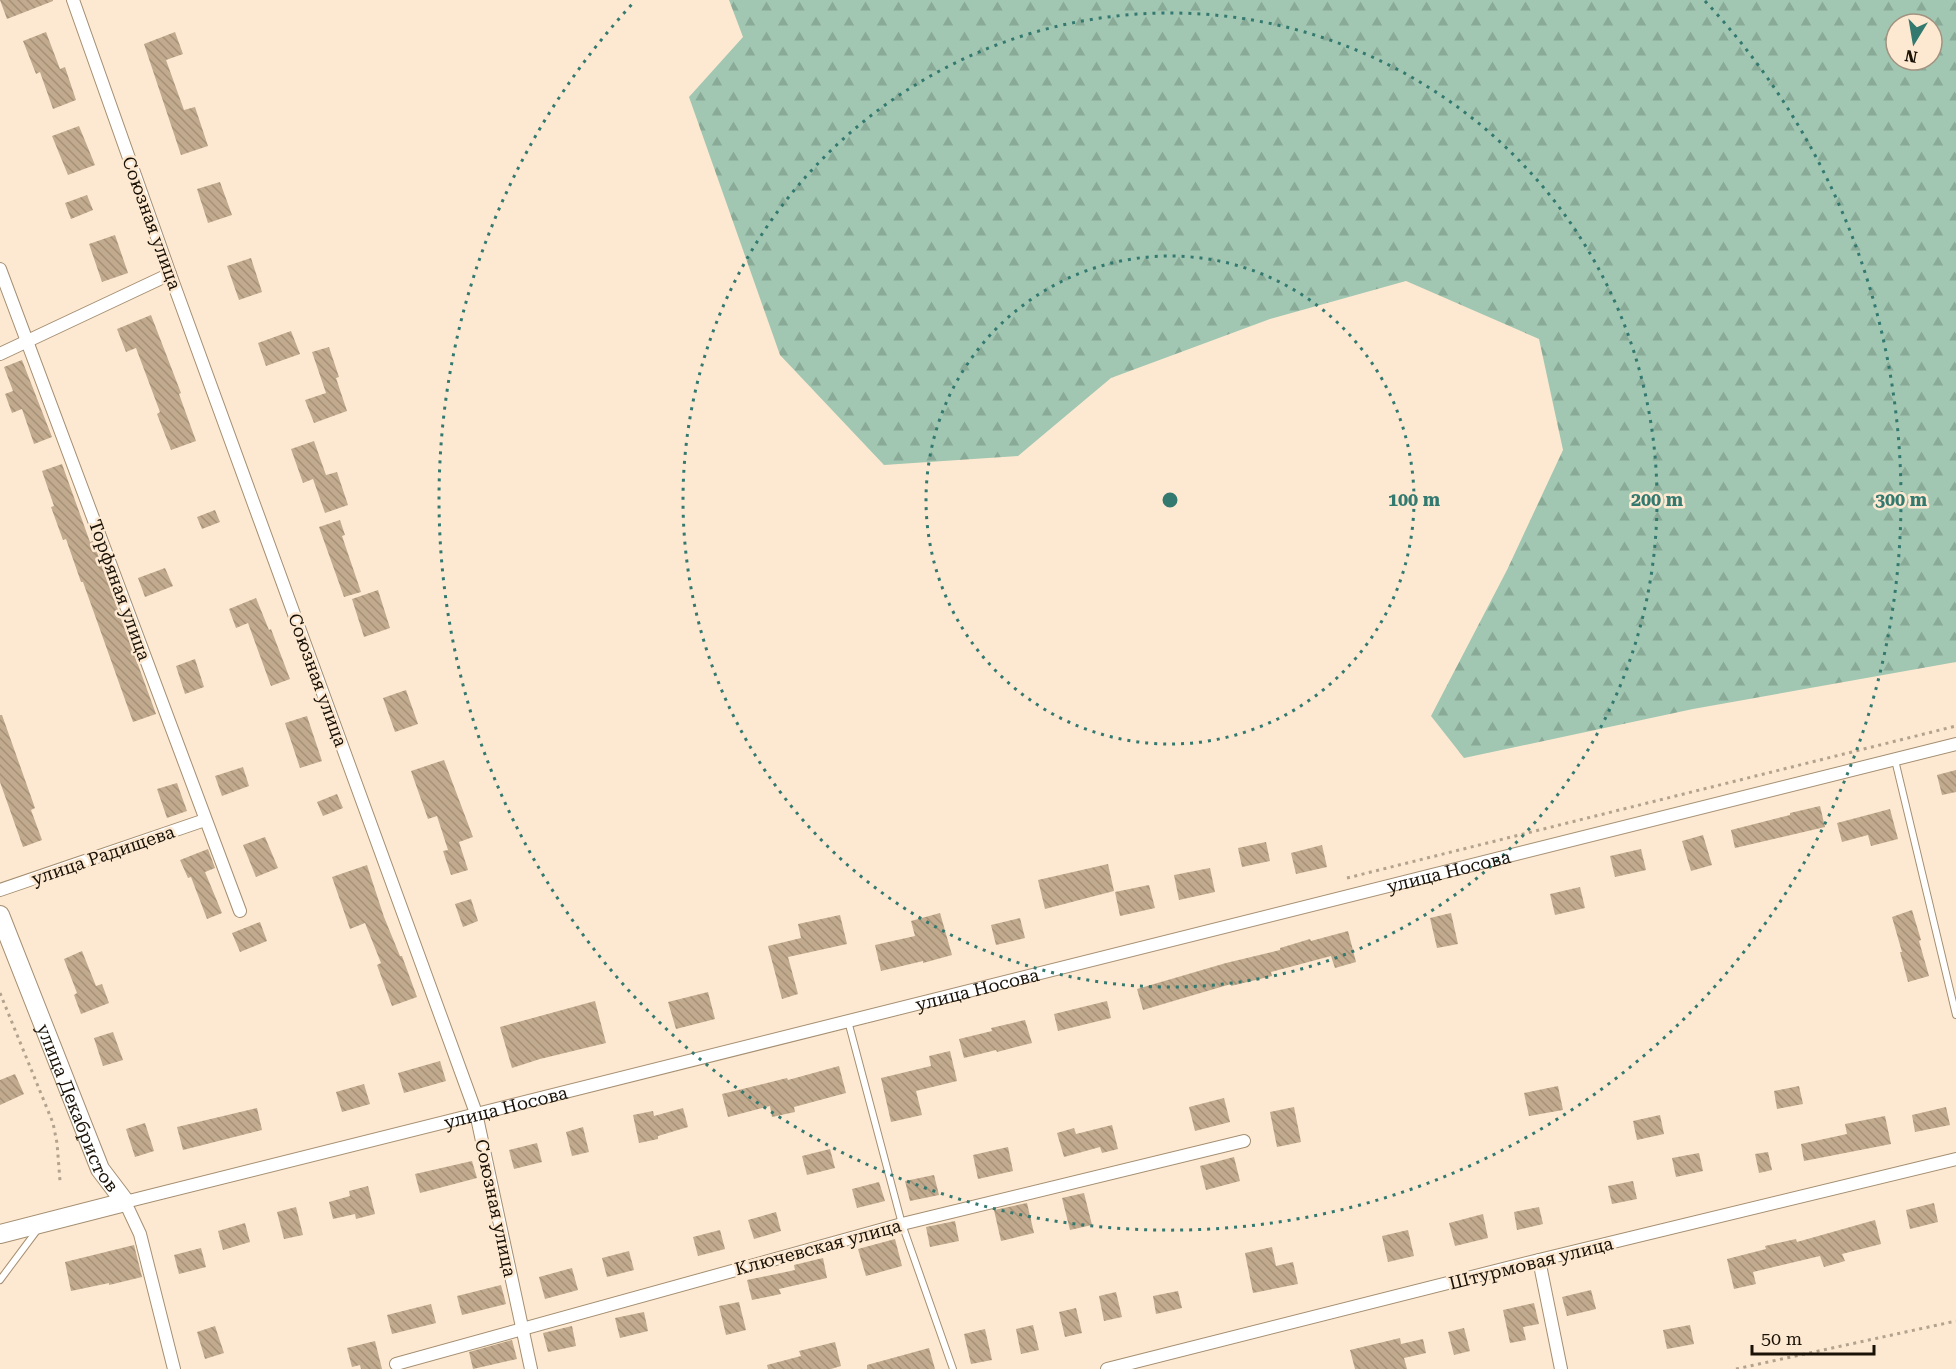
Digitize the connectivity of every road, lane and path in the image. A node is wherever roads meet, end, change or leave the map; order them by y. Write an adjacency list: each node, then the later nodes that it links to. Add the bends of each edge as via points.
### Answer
1 (73, 0): 3 (street, Союзная улица)
2 (0, 269): 4 (street, Торфяная улица)
3 (170, 274): 4 (street); 17 (street, Союзная улица)
4 (27, 342): 5 (street); 9 (street, Торфяная улица)
5 (0, 354)
6 (1956, 726): 10 (path)
7 (1956, 744): 8 (street, улица Носова)
8 (1894, 760): 15 (lane); 16 (street, улица Носова)
9 (206, 820): 11 (street, улица Радищева); 12 (street, Торфяная улица)
10 (1347, 878)
11 (0, 890)
12 (240, 911)
13 (0, 915): 21 (street, улица Декабристов, via 100,1168)
14 (0, 993): 20 (path, via 53,1122)
15 (1956, 1015)
16 (848, 1021): 17 (street, улица Носова); 23 (lane)
17 (476, 1113): 21 (street, улица Носова); 28 (street, Союзная улица)
18 (1244, 1141): 23 (street, Ключевская улица)
19 (1956, 1159): 25 (street, Штурмовая улица)
20 (60, 1181)
21 (124, 1202): 22 (street, улица Носова); 30 (street, улица Декабристов, via 140,1234)
22 (42, 1223): 24 (street, улица Носова); 26 (lane)
23 (903, 1224): 28 (street, Ключевская улица); 32 (lane)
24 (0, 1234)
25 (1539, 1260): 33 (street, Штурмовая улица); 34 (street)
26 (0, 1280)
27 (1956, 1321): 35 (path)
28 (522, 1328): 29 (street, Ключевская улица); 31 (street, Союзная улица)
29 (396, 1364)
30 (174, 1369)
31 (531, 1369)
32 (953, 1369)
33 (1107, 1369)
34 (1561, 1369)
35 (1736, 1369)

